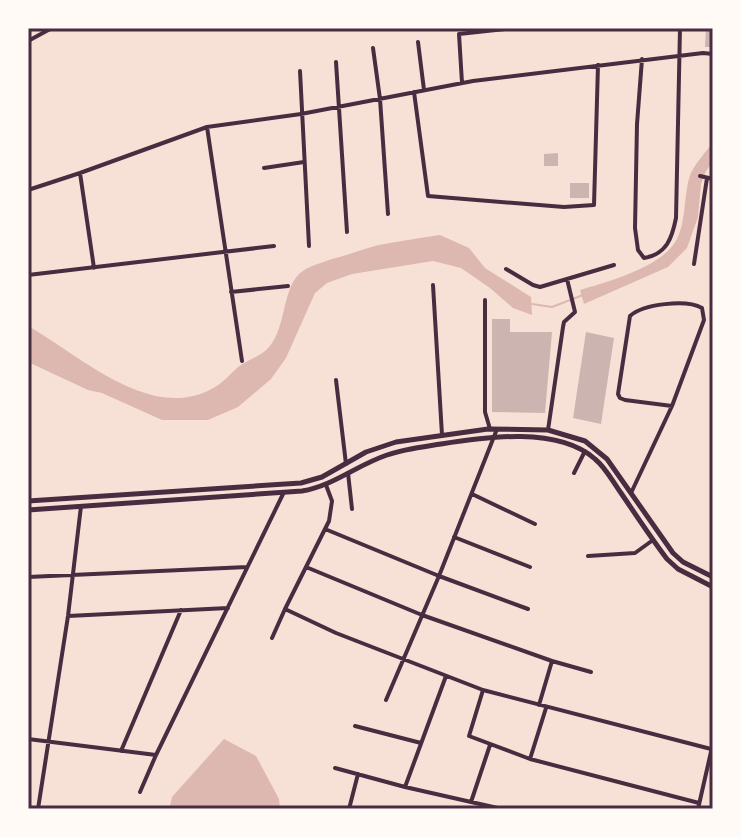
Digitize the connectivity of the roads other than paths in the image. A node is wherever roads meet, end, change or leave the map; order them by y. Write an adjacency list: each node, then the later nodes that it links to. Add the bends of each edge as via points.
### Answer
1 (52, 28): 5 (street)
2 (514, 28): 4 (street)
3 (680, 28): 9 (street)
4 (458, 31): 14 (street)
5 (28, 41)
6 (418, 42): 15 (street)
7 (373, 48): 17 (street)
8 (713, 54): 9 (street)
9 (679, 56): 10 (street); 10 (street, via 676,218 671,240 644,258 635,228)
10 (642, 59): 12 (street)
11 (336, 62): 18 (street)
12 (598, 65): 14 (street); 16 (street, via 594,205 428,196)
13 (300, 71): 19 (street)
14 (462, 83): 15 (street)
15 (424, 90): 16 (street)
16 (414, 92): 17 (street)
17 (380, 99): 18 (street); 27 (street)
18 (339, 107): 19 (street); 28 (street)
19 (301, 114): 20 (street); 21 (street)
20 (207, 127): 23 (street); 31 (street)
21 (304, 162): 22 (street); 30 (street)
22 (264, 168)
23 (80, 173): 26 (street); 34 (street)
24 (700, 176): 25 (street)
25 (710, 178): 32 (street)
26 (28, 190)
27 (388, 214)
28 (347, 232)
29 (274, 246): 31 (street)
30 (309, 246)
31 (225, 252): 34 (street); 40 (street)
32 (694, 264)
33 (614, 265): 37 (street)
34 (94, 268): 36 (street)
35 (506, 269): 37 (street, via 540,287)
36 (28, 275)
37 (567, 279): 47 (street, via 575,312 564,322)
38 (433, 285): 48 (street)
39 (288, 286): 40 (street)
40 (231, 292): 42 (street)
41 (485, 300): 45 (street, via 485,412)
42 (242, 361)
43 (336, 380): 51 (street)
44 (672, 406): 44 (street, via 704,320 697,305 643,309 630,316 618,394 625,400); 57 (street)
45 (490, 429): 46 (main road); 48 (main road)
46 (497, 429): 47 (main road); 49 (street)
47 (548, 430): 57 (main road, via 592,445)
48 (442, 435): 51 (main road, via 396,442)
49 (495, 438): 50 (main road, via 545,438); 52 (main road, via 399,451); 58 (street)
50 (585, 451): 53 (street); 66 (main road, via 607,471)
51 (346, 464): 54 (main road, via 322,477)
52 (348, 473): 55 (main road); 61 (street)
53 (574, 473)
54 (285, 484): 56 (street); 59 (main road)
55 (326, 485): 56 (main road); 64 (street, via 332,501)
56 (284, 493): 60 (main road); 68 (street)
57 (631, 493): 74 (main road, via 673,553)
58 (472, 494): 63 (street); 65 (street)
59 (28, 501)
60 (81, 506): 62 (main road); 71 (street)
61 (352, 509)
62 (28, 510)
63 (535, 524)
64 (325, 529): 69 (street); 72 (street)
65 (454, 537): 70 (street); 72 (street)
66 (653, 540): 67 (street, via 635,553); 76 (main road, via 678,569)
67 (588, 556)
68 (247, 567): 71 (street); 77 (street)
69 (306, 567): 78 (street); 81 (street)
70 (530, 567)
71 (73, 574): 73 (street); 82 (street)
72 (439, 576): 79 (street); 81 (street)
73 (29, 577): 75 (street)
74 (713, 577)
75 (28, 586)
76 (713, 587)
77 (228, 608): 80 (street); 100 (street)
78 (285, 609): 83 (street); 84 (street)
79 (528, 609)
80 (181, 610): 82 (street); 99 (street)
81 (422, 615): 84 (street); 85 (street)
82 (68, 616): 94 (street)
83 (272, 638)
84 (404, 659): 87 (street); 89 (street)
85 (552, 661): 86 (street); 90 (street)
86 (591, 672)
87 (446, 676): 88 (street); 95 (street)
88 (483, 690): 90 (street); 97 (street, via 469,736)
89 (386, 700)
90 (539, 705): 91 (street)
91 (546, 707): 98 (street); 101 (street)
92 (355, 726): 95 (street)
93 (28, 739): 94 (street)
94 (50, 741): 99 (street); 109 (street)
95 (421, 743): 105 (street)
96 (713, 743): 98 (street)
97 (490, 745): 101 (street); 107 (street)
98 (711, 749): 103 (street)
99 (121, 751): 100 (street)
100 (156, 755): 106 (street)
101 (530, 759): 108 (street)
102 (335, 768): 104 (street)
103 (710, 768): 108 (street)
104 (358, 774): 105 (street); 110 (street)
105 (405, 787): 107 (street)
106 (140, 792)
107 (471, 802): 111 (street)
108 (699, 806)
109 (38, 809)
110 (349, 809)
111 (502, 809)

